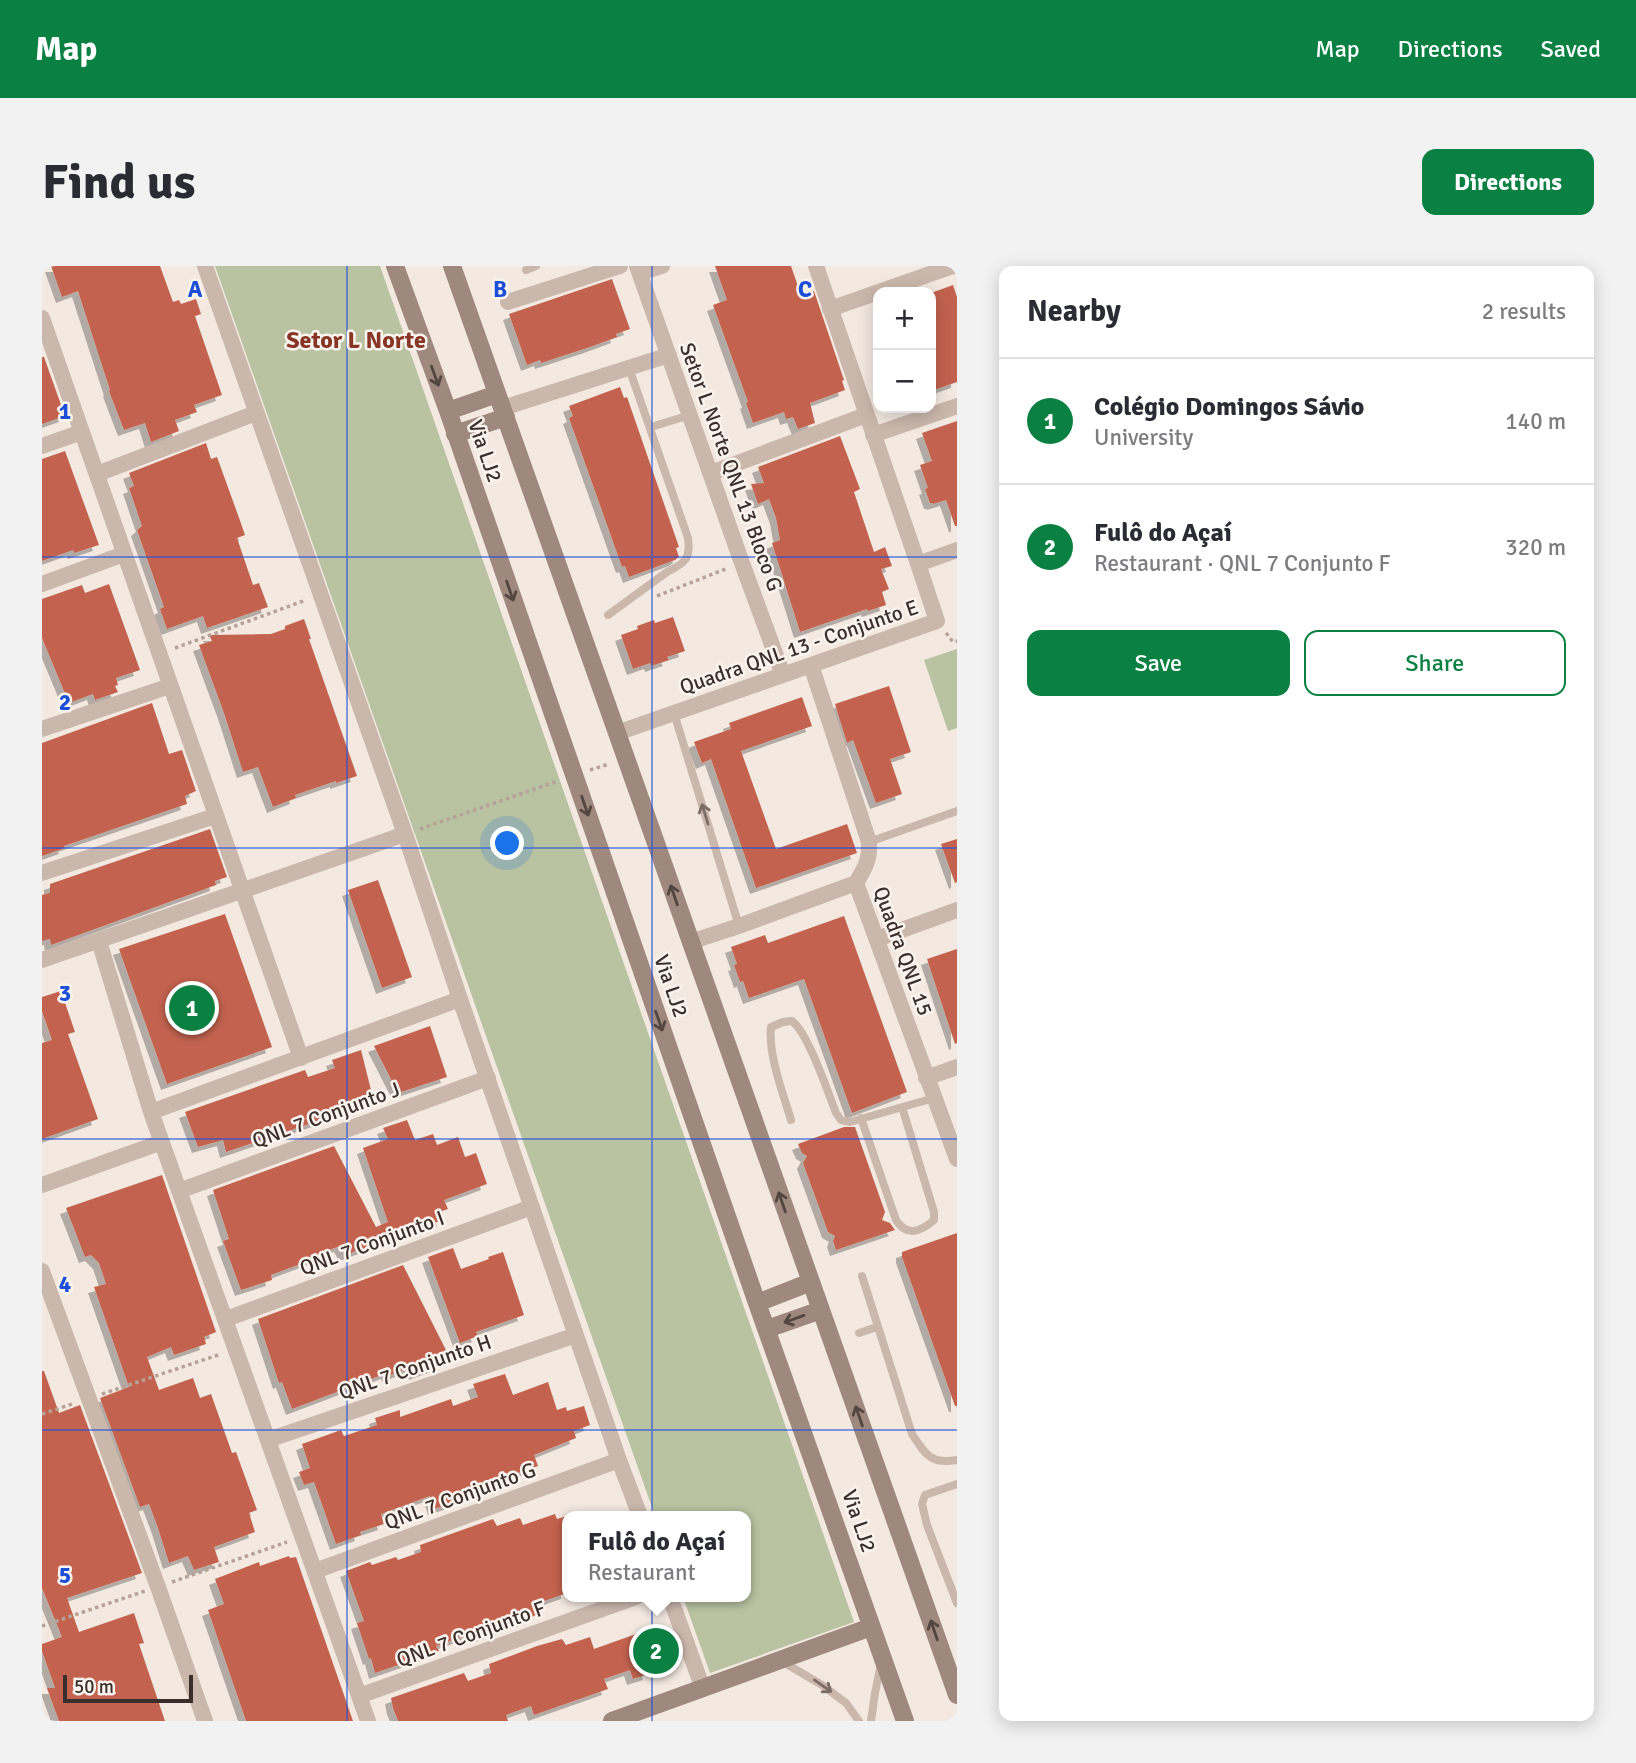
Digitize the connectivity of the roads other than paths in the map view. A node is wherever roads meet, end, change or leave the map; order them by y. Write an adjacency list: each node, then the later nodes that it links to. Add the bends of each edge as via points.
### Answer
1 (205, 266): 19 (street)
2 (395, 266): 18 (main road, Via LJ2, one-way to 18)
3 (452, 266): 16 (main road, Via LJ2)
4 (536, 266): 9 (lane)
5 (620, 266): 11 (street)
6 (662, 266): 10 (street, Setor L Norte QNL 13 Bloco G)
7 (816, 266): 12 (street)
8 (953, 266): 12 (street)
9 (526, 270)
10 (638, 270): 14 (street, Setor L Norte QNL 13 Bloco G)
11 (508, 302)
12 (830, 309): 21 (street)
13 (42, 318): 23 (street)
14 (669, 355): 15 (street); 20 (street, Setor L Norte QNL 13 Bloco G)
15 (629, 368): 16 (street); 22 (lane)
16 (502, 406): 18 (main road); 24 (main road); 39 (main road, Via LJ2)
17 (957, 407): 25 (street)
18 (447, 411): 24 (main road, Via LJ2)
19 (256, 413): 28 (street); 42 (street)
20 (690, 415): 22 (lane); 27 (street, Setor L Norte QNL 13 Bloco G)
21 (866, 415): 25 (street); 27 (street)
22 (651, 427): 33 (lane, via 690,551 686,560)
23 (82, 432): 26 (street); 28 (street)
24 (455, 434): 71 (main road, Via LJ2, one-way to 71)
25 (873, 435): 31 (street)
26 (42, 446)
27 (711, 472): 35 (street, Setor L Norte QNL 13 Bloco G)
28 (97, 474): 30 (street)
29 (957, 550): 31 (street, Quadra QNL 13 - Conjunto E)
30 (124, 554): 32 (street); 36 (street)
31 (918, 564): 34 (street, Quadra QNL 13 - Conjunto E, via 937,621)
32 (42, 584)
33 (608, 615)
34 (811, 665): 35 (street, Quadra QNL 13 - Conjunto E); 43 (street)
35 (783, 675): 37 (street, Quadra QNL 13 - Conjunto E)
36 (170, 685): 38 (street); 41 (street)
37 (674, 713): 39 (street, Quadra QNL 13 - Conjunto E); 48 (lane, one-way to 37)
38 (42, 729)
39 (617, 733): 51 (main road, Via LJ2, one-way to 39)
40 (957, 811): 43 (lane)
41 (215, 816): 44 (street); 46 (street)
42 (412, 832): 46 (street); 53 (street)
43 (869, 842): 45 (street, via 867,864)
44 (42, 873)
45 (856, 883): 48 (street, Quadra QNL 15); 49 (street, Quadra QNL 15)
46 (243, 890): 50 (street); 54 (street)
47 (957, 910): 49 (street)
48 (739, 926): 51 (street, Quadra QNL 15)
49 (877, 939): 57 (street, Quadra QNL 15)
50 (99, 941): 52 (street); 60 (street)
51 (691, 942): 70 (main road, Via LJ2, one-way to 51)
52 (42, 960)
53 (460, 999): 54 (street); 56 (street)
54 (301, 1058): 60 (street)
55 (957, 1067): 57 (street)
56 (488, 1078): 66 (street, QNL 7 Conjunto J); 67 (street)
57 (926, 1078): 58 (street, Quadra QNL 15)
58 (934, 1098): 59 (lane); 64 (street, Quadra QNL 15)
59 (902, 1107): 61 (lane); 61 (lane, via 934,1212 934,1220 927,1226 909,1232 896,1220)
60 (151, 1112): 63 (street)
61 (861, 1118): 62 (lane, via 850,1122 836,1113 792,1021 771,1027 770,1032)
62 (791, 1120)
63 (162, 1142): 65 (street); 66 (street)
64 (957, 1159)
65 (42, 1185)
66 (179, 1191): 73 (street)
67 (532, 1207): 73 (street, QNL 7 Conjunto I); 77 (street)
68 (42, 1271): 93 (street)
69 (862, 1276): 74 (lane)
70 (811, 1282): 71 (main road); 72 (main road, Via LJ2)
71 (757, 1303): 75 (main road, Via LJ2)
72 (821, 1310): 75 (main road, one-way to 75); 91 (main road, Via LJ2, one-way to 72)
73 (226, 1319): 78 (street)
74 (877, 1327): 76 (lane); 80 (lane, via 912,1434 934,1460)
75 (767, 1329): 87 (main road, Via LJ2)
76 (859, 1333)
77 (576, 1335): 78 (street, QNL 7 Conjunto H); 79 (street)
78 (268, 1440): 83 (street)
79 (619, 1460): 82 (street); 83 (street, QNL 7 Conjunto G)
80 (957, 1460)
81 (957, 1484): 86 (lane, via 925,1495 922,1504)
82 (638, 1511)
83 (316, 1570): 92 (street)
84 (622, 1602): 92 (street, QNL 7 Conjunto F)
85 (672, 1602): 90 (street)
86 (957, 1603)
87 (871, 1627): 88 (main road, Via LJ2); 89 (main road)
88 (883, 1658): 97 (lane); 98 (main road, Via LJ2)
89 (780, 1660): 90 (main road); 96 (lane, one-way to 96, via 846,1703)
90 (703, 1689): 95 (main road)
91 (957, 1695)
92 (359, 1696): 94 (street)
93 (205, 1721)
94 (368, 1721)
95 (612, 1721)
96 (859, 1721)
97 (871, 1721)
98 (905, 1721)

